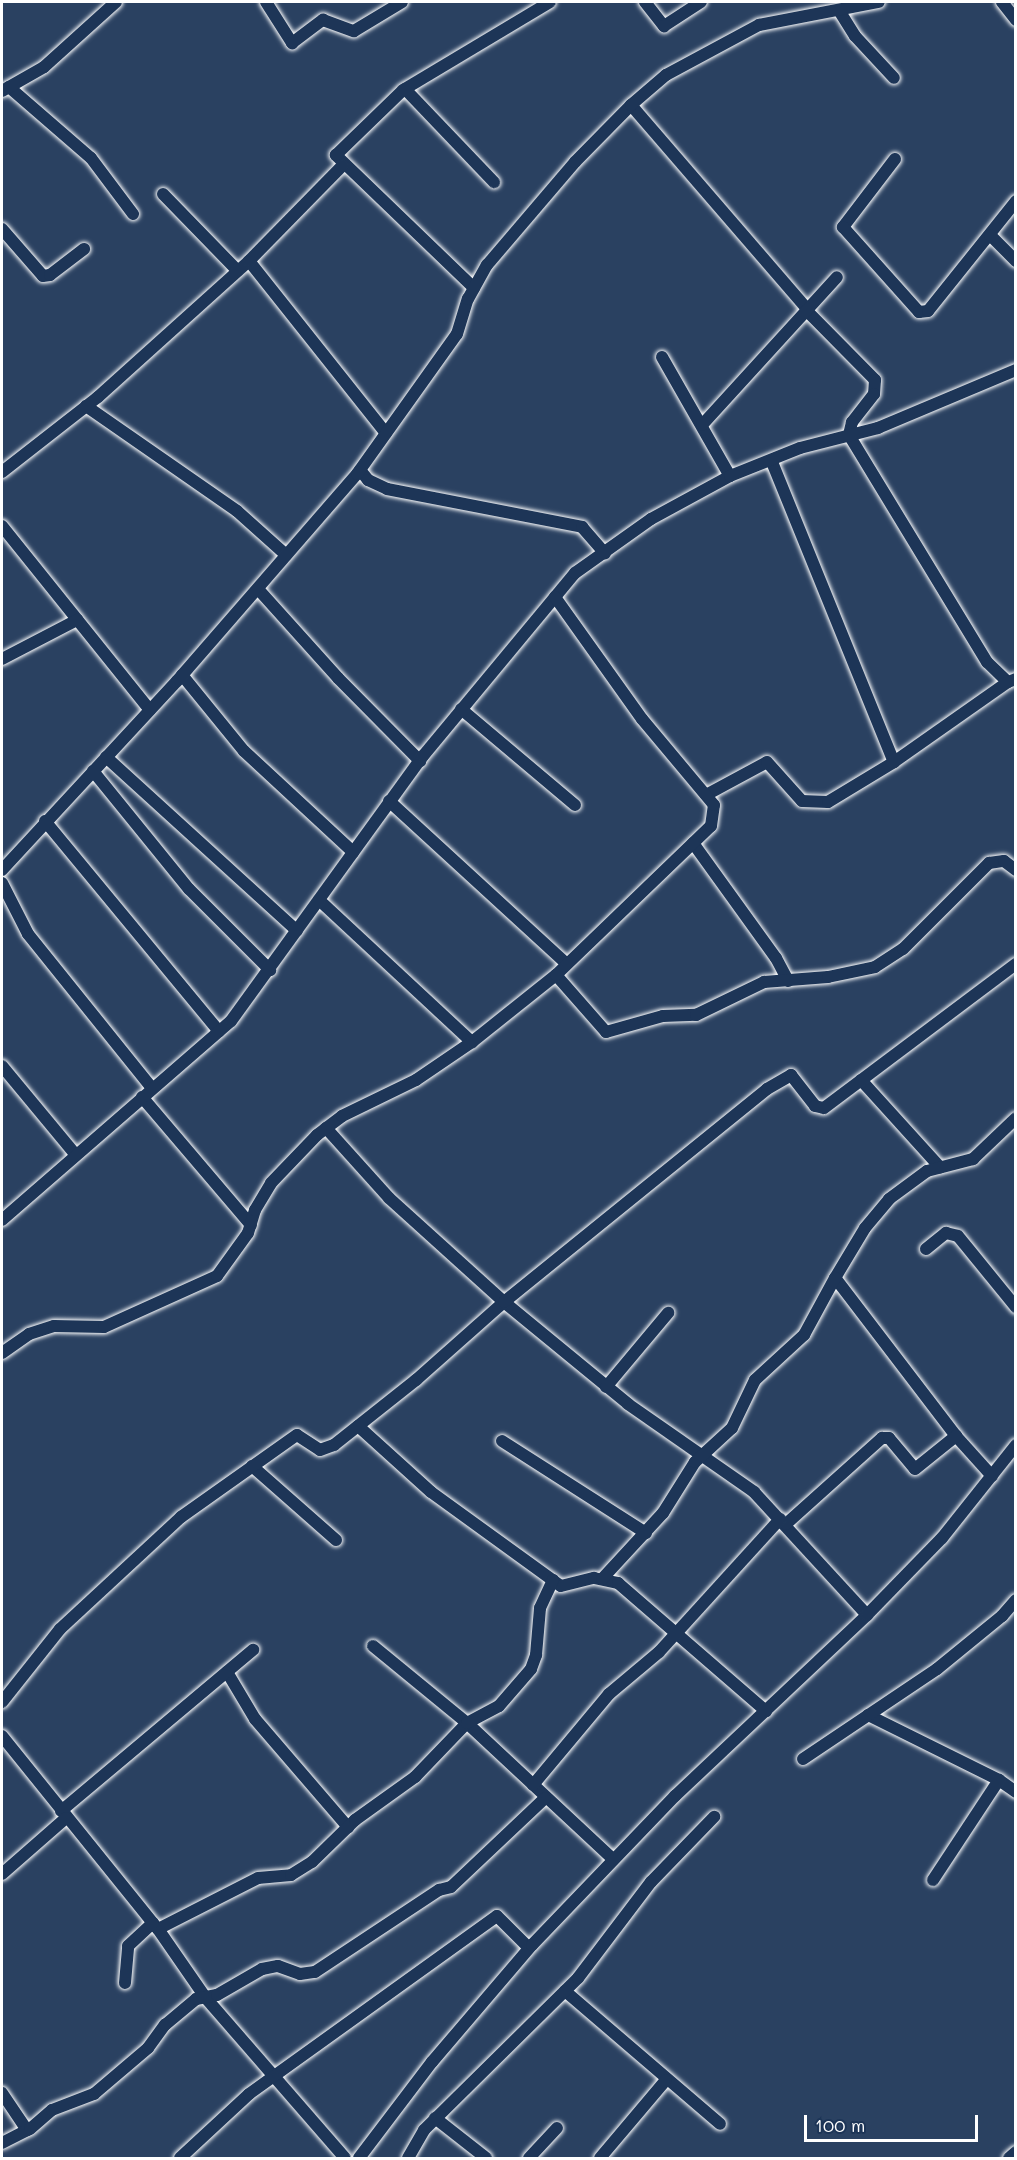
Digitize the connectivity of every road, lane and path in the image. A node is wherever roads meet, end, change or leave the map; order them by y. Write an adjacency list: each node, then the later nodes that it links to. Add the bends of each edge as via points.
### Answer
1 (116, 2): 12 (street, via 44,67)
2 (266, 2): 3 (street, via 292,43 323,20 354,31)
3 (402, 2)
4 (550, 2): 13 (street)
5 (645, 2): 6 (street, via 664,26)
6 (701, 2)
7 (879, 2): 9 (street)
8 (1002, 2): 10 (street)
9 (840, 12): 11 (street, via 855,36); 14 (street, via 759,25 682,65)
10 (1016, 20)
11 (894, 78)
12 (5, 89): 20 (street, via 91,158)
13 (405, 89): 16 (street, via 339,149 336,155); 17 (street)
14 (631, 105): 28 (street, via 575,162 487,266); 29 (street)
15 (895, 159): 22 (street, via 843,227 919,312 928,311)
16 (343, 165): 24 (street); 28 (street)
17 (494, 182)
18 (163, 194): 26 (street)
19 (1016, 201): 22 (street)
20 (133, 214)
21 (2, 229): 23 (street, via 43,276 50,275)
22 (990, 235): 25 (street)
23 (84, 249)
24 (249, 261): 26 (street); 34 (street)
25 (1016, 261)
26 (238, 271): 32 (street)
27 (837, 277): 29 (street)
28 (474, 288): 34 (street, via 457,334)
29 (807, 310): 33 (street); 35 (street, via 875,380 874,394 856,414)
30 (662, 357): 33 (street)
31 (1016, 370): 35 (street, via 878,428)
32 (86, 406): 38 (street); 42 (street, via 237,511)
33 (702, 425): 39 (street)
34 (386, 433): 37 (street)
35 (849, 435): 36 (street, via 800,448); 48 (street, via 987,662)
36 (772, 462): 39 (street); 53 (street)
37 (360, 470): 41 (street, via 368,480 387,489 582,527); 42 (street)
38 (2, 472)
39 (730, 476): 41 (street, via 651,519)
40 (2, 526): 45 (street)
41 (605, 553): 44 (street, via 575,573)
42 (286, 555): 43 (street)
43 (258, 589): 47 (street); 52 (street)
44 (555, 597): 49 (street); 55 (street, via 642,719)
45 (77, 620): 46 (street); 50 (street)
46 (3, 656)
47 (182, 675): 50 (street); 60 (street, via 244,751)
48 (1012, 681): 53 (street)
49 (461, 709): 52 (street); 57 (street)
50 (150, 710): 51 (street)
51 (106, 758): 54 (street); 65 (street)
52 (420, 761): 56 (street)
53 (894, 762): 55 (street, via 839,797 816,804 796,796 767,762)
54 (93, 771): 58 (street); 68 (street, via 189,889)
55 (706, 795): 59 (street, via 714,805 714,819)
56 (389, 801): 60 (street); 67 (street)
57 (575, 805)
58 (45, 821): 61 (street); 71 (street)
59 (693, 843): 67 (street); 70 (street, via 776,958)
60 (353, 852): 64 (street)
61 (2, 870)
62 (1016, 870): 70 (street, via 1004,861 989,863 903,949 882,964 861,972)
63 (2, 883): 75 (street, via 33,941)
64 (319, 900): 65 (street); 72 (street)
65 (297, 931): 68 (street)
66 (1016, 963): 74 (street)
67 (567, 964): 69 (street)
68 (270, 970): 71 (street)
69 (556, 975): 70 (street, via 606,1032 663,1016 696,1015 748,987); 72 (street)
70 (788, 981)
71 (219, 1031): 75 (street)
72 (472, 1042): 78 (street, via 416,1080 342,1116)
73 (2, 1066): 79 (street)
74 (861, 1080): 80 (street); 85 (street, via 820,1109 794,1076 786,1075)
75 (152, 1088): 76 (street)
76 (142, 1097): 79 (street); 82 (street)
77 (1016, 1118): 80 (street, via 973,1159)
78 (326, 1128): 82 (street, via 271,1183 255,1210); 85 (street, via 389,1198)
79 (75, 1154): 81 (street)
80 (940, 1167): 84 (street, via 918,1175 881,1207)
81 (2, 1220)
82 (251, 1226): 88 (street, via 217,1275 197,1286 104,1327 54,1326 29,1334)
83 (926, 1249): 86 (street, via 946,1233 958,1236)
84 (835, 1278): 91 (street); 94 (street, via 804,1335 755,1380 732,1428)
85 (504, 1302): 89 (street); 90 (street)
86 (1016, 1307)
87 (668, 1314): 89 (street)
88 (2, 1353)
89 (606, 1387): 94 (street)
90 (358, 1426): 95 (street, via 324,1450 297,1435); 101 (street, via 431,1492)
91 (956, 1436): 96 (street); 97 (street, via 915,1468 889,1438 882,1438)
92 (502, 1441): 98 (street)
93 (1016, 1445): 96 (street)
94 (702, 1456): 97 (street, via 754,1491); 98 (street)
95 (252, 1466): 99 (street); 108 (street, via 181,1517 127,1563 60,1629)
96 (992, 1476): 103 (street, via 942,1538)
97 (783, 1522): 103 (street); 104 (street)
98 (646, 1533): 100 (street)
99 (336, 1540)
100 (602, 1579): 101 (street, via 561,1586); 104 (street, via 618,1583)
101 (553, 1580): 111 (street, via 540,1608 531,1668 499,1706)
102 (1016, 1600): 110 (street, via 937,1669)
103 (867, 1615): 109 (street)
104 (674, 1634): 109 (street); 115 (street, via 659,1652 609,1694)
105 (373, 1646): 111 (street)
106 (253, 1650): 107 (street)
107 (227, 1672): 118 (street); 120 (street, via 255,1719)
108 (2, 1702)
109 (766, 1712): 121 (street)
110 (868, 1715): 113 (street); 114 (street)
111 (467, 1723): 115 (street); 120 (street, via 415,1777)
112 (2, 1736): 118 (street)
113 (803, 1759)
114 (999, 1780): 116 (street); 123 (street)
115 (533, 1785): 117 (street)
116 (1016, 1792)
117 (545, 1798): 121 (street); 128 (street, via 451,1887 439,1890 315,1972 300,1974 278,1966)
118 (64, 1815): 122 (street); 124 (street)
119 (714, 1817): 127 (street, via 651,1882)
120 (348, 1827): 124 (street, via 323,1854 291,1875 258,1878)
121 (613, 1859): 125 (street)
122 (2, 1874)
123 (933, 1880)
124 (156, 1926): 126 (street, via 128,1946); 128 (street)
125 (529, 1948): 129 (street, via 497,1916 466,1942); 140 (street, via 432,2062)
126 (125, 1983)
127 (565, 1991): 130 (street); 132 (street)
128 (205, 1997): 129 (street); 135 (street, via 196,1999 165,2025 148,2048 94,2094 52,2110)
129 (272, 2077): 138 (street); 139 (street)
130 (666, 2080): 133 (street); 144 (street)
131 (2, 2093): 135 (street)
132 (435, 2118): 141 (street); 142 (street)
133 (720, 2124)
134 (557, 2128): 143 (street)
135 (27, 2130): 136 (street)
136 (2, 2143)
137 (1016, 2152): 145 (street)
138 (180, 2158)
139 (345, 2158)
140 (359, 2158)
141 (408, 2158)
142 (486, 2158)
143 (529, 2158)
144 (600, 2158)
145 (1009, 2158)

